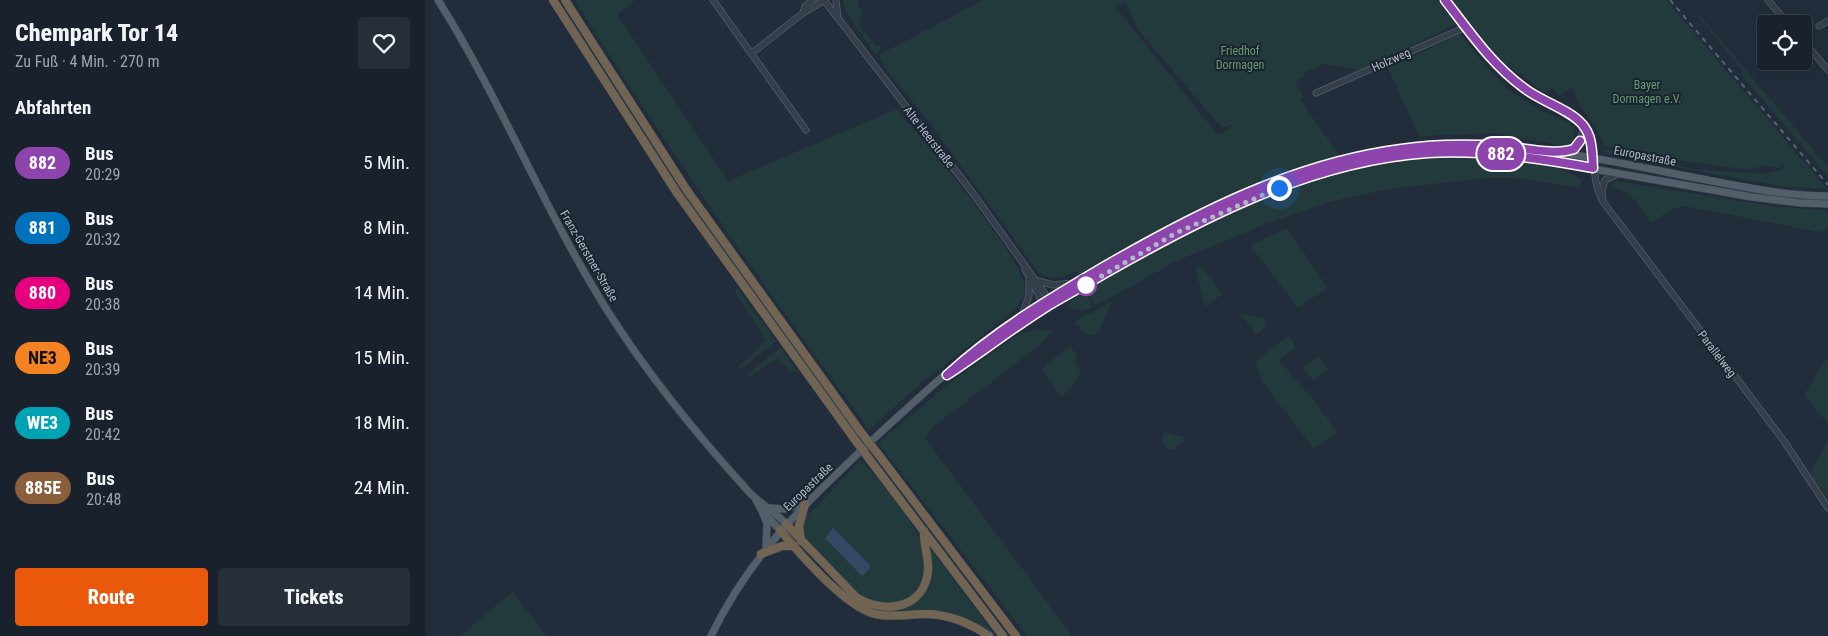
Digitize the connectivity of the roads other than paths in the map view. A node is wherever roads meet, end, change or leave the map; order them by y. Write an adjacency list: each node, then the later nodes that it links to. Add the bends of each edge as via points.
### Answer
1 (438, 0): 38 (main road, Franz-Gerstner-Straße, via 498,105 582,270 621,331 686,420)
2 (553, 0): 41 (highway, bridge, via 677,193)
3 (565, 0): 47 (highway, bridge, via 681,181 795,342)
4 (713, 0): 17 (street)
5 (813, 0): 10 (street)
6 (824, 0): 10 (street); 12 (street, Alte Heerstraße)
7 (836, 0): 12 (street)
8 (1445, 0): 15 (street)
9 (1768, 0): 11 (street)
10 (805, 6): 17 (street)
11 (1780, 15)
12 (838, 16): 29 (street, Alte Heerstraße)
13 (1828, 21): 14 (street)
14 (1819, 26)
15 (1466, 27): 19 (street, Holzweg); 20 (street, via 1512,80)
16 (1812, 51): 18 (street)
17 (752, 53): 21 (street)
18 (1828, 70)
19 (1316, 93)
20 (1584, 126): 22 (street, via 1577,146); 23 (street, Parallelweg, via 1590,138)
21 (805, 130)
22 (1559, 152): 23 (main road, Europastraße); 32 (main road, Europastraße, via 1501,146 1426,146 1373,153 1325,165 1289,176 1211,209)
23 (1592, 158): 24 (street, Parallelweg); 26 (main road, Europastraße, via 1752,188)
24 (1593, 168): 25 (main road, Europastraße); 27 (street, Parallelweg, via 1595,187); 33 (main road, Europastraße, via 1476,152 1401,156 1349,166 1292,183 1215,215)
25 (1620, 173): 27 (street, via 1605,180 1602,191); 28 (main road, Europastraße, via 1752,197)
26 (1828, 196)
27 (1604, 203): 37 (street, Parallelweg, via 1784,442)
28 (1828, 204)
29 (1019, 258): 30 (street, Alte Heerstraße); 31 (street, Alte Heerstraße)
30 (1029, 277): 33 (street, Alte Heerstraße); 34 (street, via 1028,301)
31 (1038, 280): 32 (street, via 1053,285); 33 (street, Alte Heerstraße)
32 (1076, 282): 33 (main road, Europastraße)
33 (1047, 303): 34 (main road, Europastraße); 35 (main road, Europastraße)
34 (1021, 317): 35 (main road, Europastraße)
35 (947, 375): 36 (main road, Europastraße)
36 (805, 504): 38 (main road); 39 (main road, Europastraße); 42 (highway)
37 (1828, 508)
38 (766, 509): 39 (main road, Franz-Gerstner-Straße); 40 (main road, Franz-Gerstner-Straße); 43 (main road)
39 (786, 524): 40 (main road, Europastraße); 42 (highway)
40 (780, 530): 42 (highway); 43 (main road, Europastraße)
41 (924, 531): 42 (highway, via 923,541 929,562 925,582 914,598 889,608 866,604 856,597); 46 (highway)
42 (798, 544): 43 (highway); 45 (highway, via 851,603 864,611 888,616 939,615 965,622)
43 (763, 551): 44 (main road, Europastraße, via 739,585)
44 (711, 636)
45 (989, 636)
46 (1003, 636)
47 (1016, 636)

